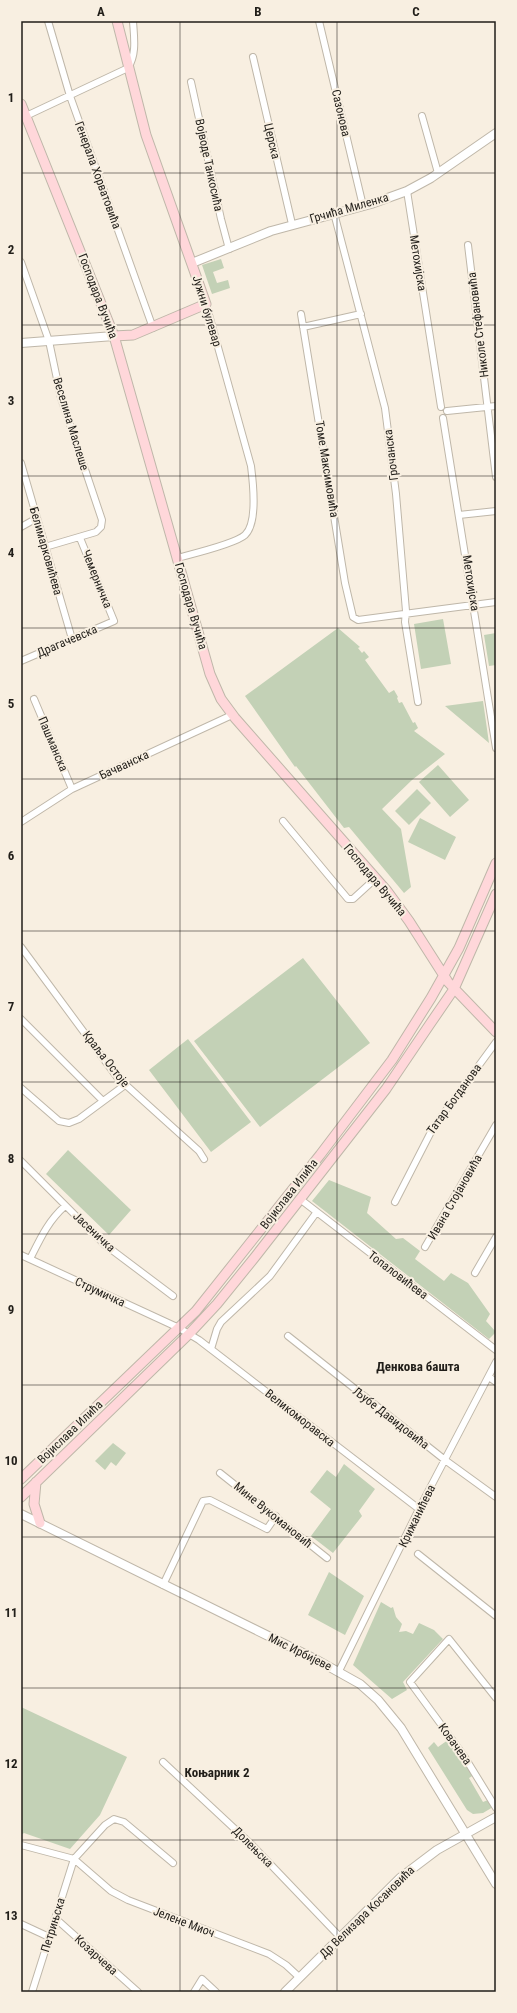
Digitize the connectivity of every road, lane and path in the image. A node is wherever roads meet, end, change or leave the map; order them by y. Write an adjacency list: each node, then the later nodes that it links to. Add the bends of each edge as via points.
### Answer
1 (48, 21): 8 (street, Генерала Хорватовића)
2 (117, 21): 6 (main road, Јужни булевар)
3 (133, 21): 6 (street, via 134,49 132,62)
4 (319, 21): 15 (street, Сазонова)
5 (253, 57): 17 (street, Церска)
6 (128, 68): 8 (street); 21 (main road, Јужни булевар, via 146,136)
7 (191, 82): 19 (street, Војводе Танкосића)
8 (70, 96): 10 (street); 26 (street, Генерала Хорватовића)
9 (21, 104): 10 (main road, Господара Вучића)
10 (26, 116): 27 (main road, Господара Вучића)
11 (422, 116): 13 (street)
12 (496, 133): 13 (street, Грчића Миленка)
13 (438, 173): 14 (street, Грчића Миленка)
14 (406, 191): 15 (street, Грчића Миленка); 32 (street, Метохијска)
15 (363, 206): 16 (street, Грчића Миленка)
16 (334, 213): 17 (street, Грчића Миленка); 24 (street, Грочанска)
17 (292, 224): 19 (street, Грчића Миленка)
18 (468, 245): 30 (street, Николе Стефановића)
19 (229, 249): 21 (street, Грчића Миленка)
20 (21, 262): 28 (street, Веселина Маслеше)
21 (192, 263): 22 (main road, Јужни булевар)
22 (206, 304): 26 (main road); 43 (street, Јужни булевар, via 250,466 253,491 252,518 248,532 238,539)
23 (301, 314): 25 (street, Томе Максимовића)
24 (361, 314): 25 (street); 46 (street, Грочанска, via 387,424)
25 (303, 327): 46 (street, Томе Максимовића, via 351,613 358,620)
26 (153, 328): 27 (main road, via 127,336)
27 (114, 336): 28 (street); 43 (main road, Господара Вучића)
28 (49, 341): 29 (street); 41 (street, Веселина Маслеше, via 61,398 102,520 99,530)
29 (21, 343)
30 (488, 406): 31 (street); 33 (street); 36 (street, Николе Стефановића)
31 (496, 406)
32 (441, 407)
33 (447, 412)
34 (443, 418): 38 (street, Метохијска)
35 (21, 463): 39 (street, Белимарковићева)
36 (496, 477)
37 (496, 510): 38 (street)
38 (460, 515): 45 (street, Метохијска)
39 (37, 518): 40 (street); 42 (street, Белимарковићева)
40 (21, 527)
41 (80, 538): 42 (street, Веселина Маслеше); 47 (street, Чемерничка)
42 (45, 548): 48 (street, Белимарковићева)
43 (178, 558): 52 (main road, Господара Вучића, via 210,674)
44 (496, 602): 45 (street)
45 (474, 604): 46 (street); 53 (street, Метохијска)
46 (406, 614): 51 (street, Грочанска, via 405,622)
47 (114, 621): 48 (street, Драгачевска)
48 (72, 639): 49 (street, Драгачевска)
49 (21, 660)
50 (34, 699): 54 (street, Пашманска)
51 (418, 702)
52 (232, 715): 54 (street, Бачванска); 58 (main road, Господара Вучића)
53 (496, 748)
54 (72, 789): 56 (street, Бачванска)
55 (283, 821): 58 (street, via 348,899 353,899)
56 (21, 822)
57 (496, 863): 61 (main road, Војислава Илића)
58 (376, 878): 61 (main road, Господара Вучића, via 401,910)
59 (496, 894): 62 (main road, Војислава Илића)
60 (21, 947): 66 (street, Краља Остоје)
61 (444, 976): 62 (main road, Господара Вучића); 82 (main road, Војислава Илића, via 382,1072 218,1285)
62 (454, 989): 64 (main road, Господара Вучића); 72 (main road, Војислава Илића, via 386,1089)
63 (21, 1019): 68 (street)
64 (496, 1032)
65 (496, 1042): 73 (street, Татар Богданова, via 432,1128)
66 (125, 1085): 68 (street); 70 (street, Краља Остоје, via 199,1151)
67 (21, 1088): 68 (street, via 49,1114 63,1122 76,1121)
68 (101, 1103)
69 (496, 1125): 77 (street, Ивана Стојановића)
70 (204, 1159)
71 (21, 1161): 74 (street, Јасеничка)
72 (300, 1199): 75 (street, Топаловићева); 83 (main road, Војислава Илића, via 232,1286)
73 (395, 1202)
74 (66, 1206): 79 (street, via 45,1228); 81 (street, Јасеничка, via 104,1244)
75 (316, 1212): 85 (street, via 270,1276 221,1322); 86 (street, Топаловићева)
76 (496, 1237): 80 (street)
77 (425, 1247)
78 (21, 1255): 79 (street, Струмичка)
79 (30, 1259): 82 (street, Струмичка)
80 (475, 1273)
81 (173, 1296)
82 (179, 1328): 83 (street, Великоморавска); 92 (main road, Војислава Илића)
83 (189, 1334): 85 (street, Великоморавска); 93 (main road, Војислава Илића)
84 (288, 1336): 90 (street, Љубе Давидовића)
85 (211, 1348): 96 (street, Великоморавска)
86 (496, 1350)
87 (496, 1362): 88 (street, Крижанићева)
88 (489, 1377): 89 (street); 90 (street, Крижанићева)
89 (496, 1382)
90 (445, 1460): 95 (street, Љубе Давидовића); 96 (street, Крижанићева)
91 (220, 1472): 98 (street, Мине Вукомановић)
92 (21, 1479)
93 (36, 1482): 94 (main road, Војислава Илића); 99 (main road, via 34,1504)
94 (21, 1497)
95 (496, 1497)
96 (419, 1510): 104 (street, Крижанићева)
97 (21, 1514): 99 (street, Мис Ирбијеве)
98 (276, 1516): 101 (street, Мине Вукомановић); 102 (street, via 267,1529 210,1500 203,1500)
99 (40, 1523): 102 (street, Мис Ирбијеве)
100 (418, 1554): 103 (street)
101 (327, 1558)
102 (163, 1585): 104 (street, Мис Ирбијеве)
103 (496, 1616)
104 (339, 1671): 109 (street, Мис Ирбијеве, via 368,1691 401,1728)
105 (496, 1698): 107 (street, Ковачева, via 449,1639 410,1682 467,1760)
106 (163, 1762): 116 (street, Долењска, via 252,1845)
107 (496, 1808)
108 (496, 1817): 109 (street, Др Велизара Косановића)
109 (466, 1833): 113 (street, Мис Ирбијеве); 116 (street, Др Велизара Косановића, via 430,1854 404,1874)
110 (21, 1845): 111 (street)
111 (74, 1859): 112 (street, via 105,1825 114,1819 124,1822); 114 (street, Петрињска); 118 (street, Јелене Миоч, via 119,1896 269,1954 286,1965)
112 (173, 1863)
113 (496, 1884)
114 (55, 1918): 117 (street, Петрињска); 120 (street, Козарчева)
115 (21, 1924): 117 (street)
116 (340, 1936): 118 (street, Др Велизара Косановића)
117 (49, 1937): 119 (street, Петрињска)
118 (299, 1978): 123 (street, Др Велизара Косановића)
119 (32, 1992)
120 (138, 1992)
121 (194, 1992): 122 (street, via 202,1979)
122 (216, 1992)
123 (285, 1992)

